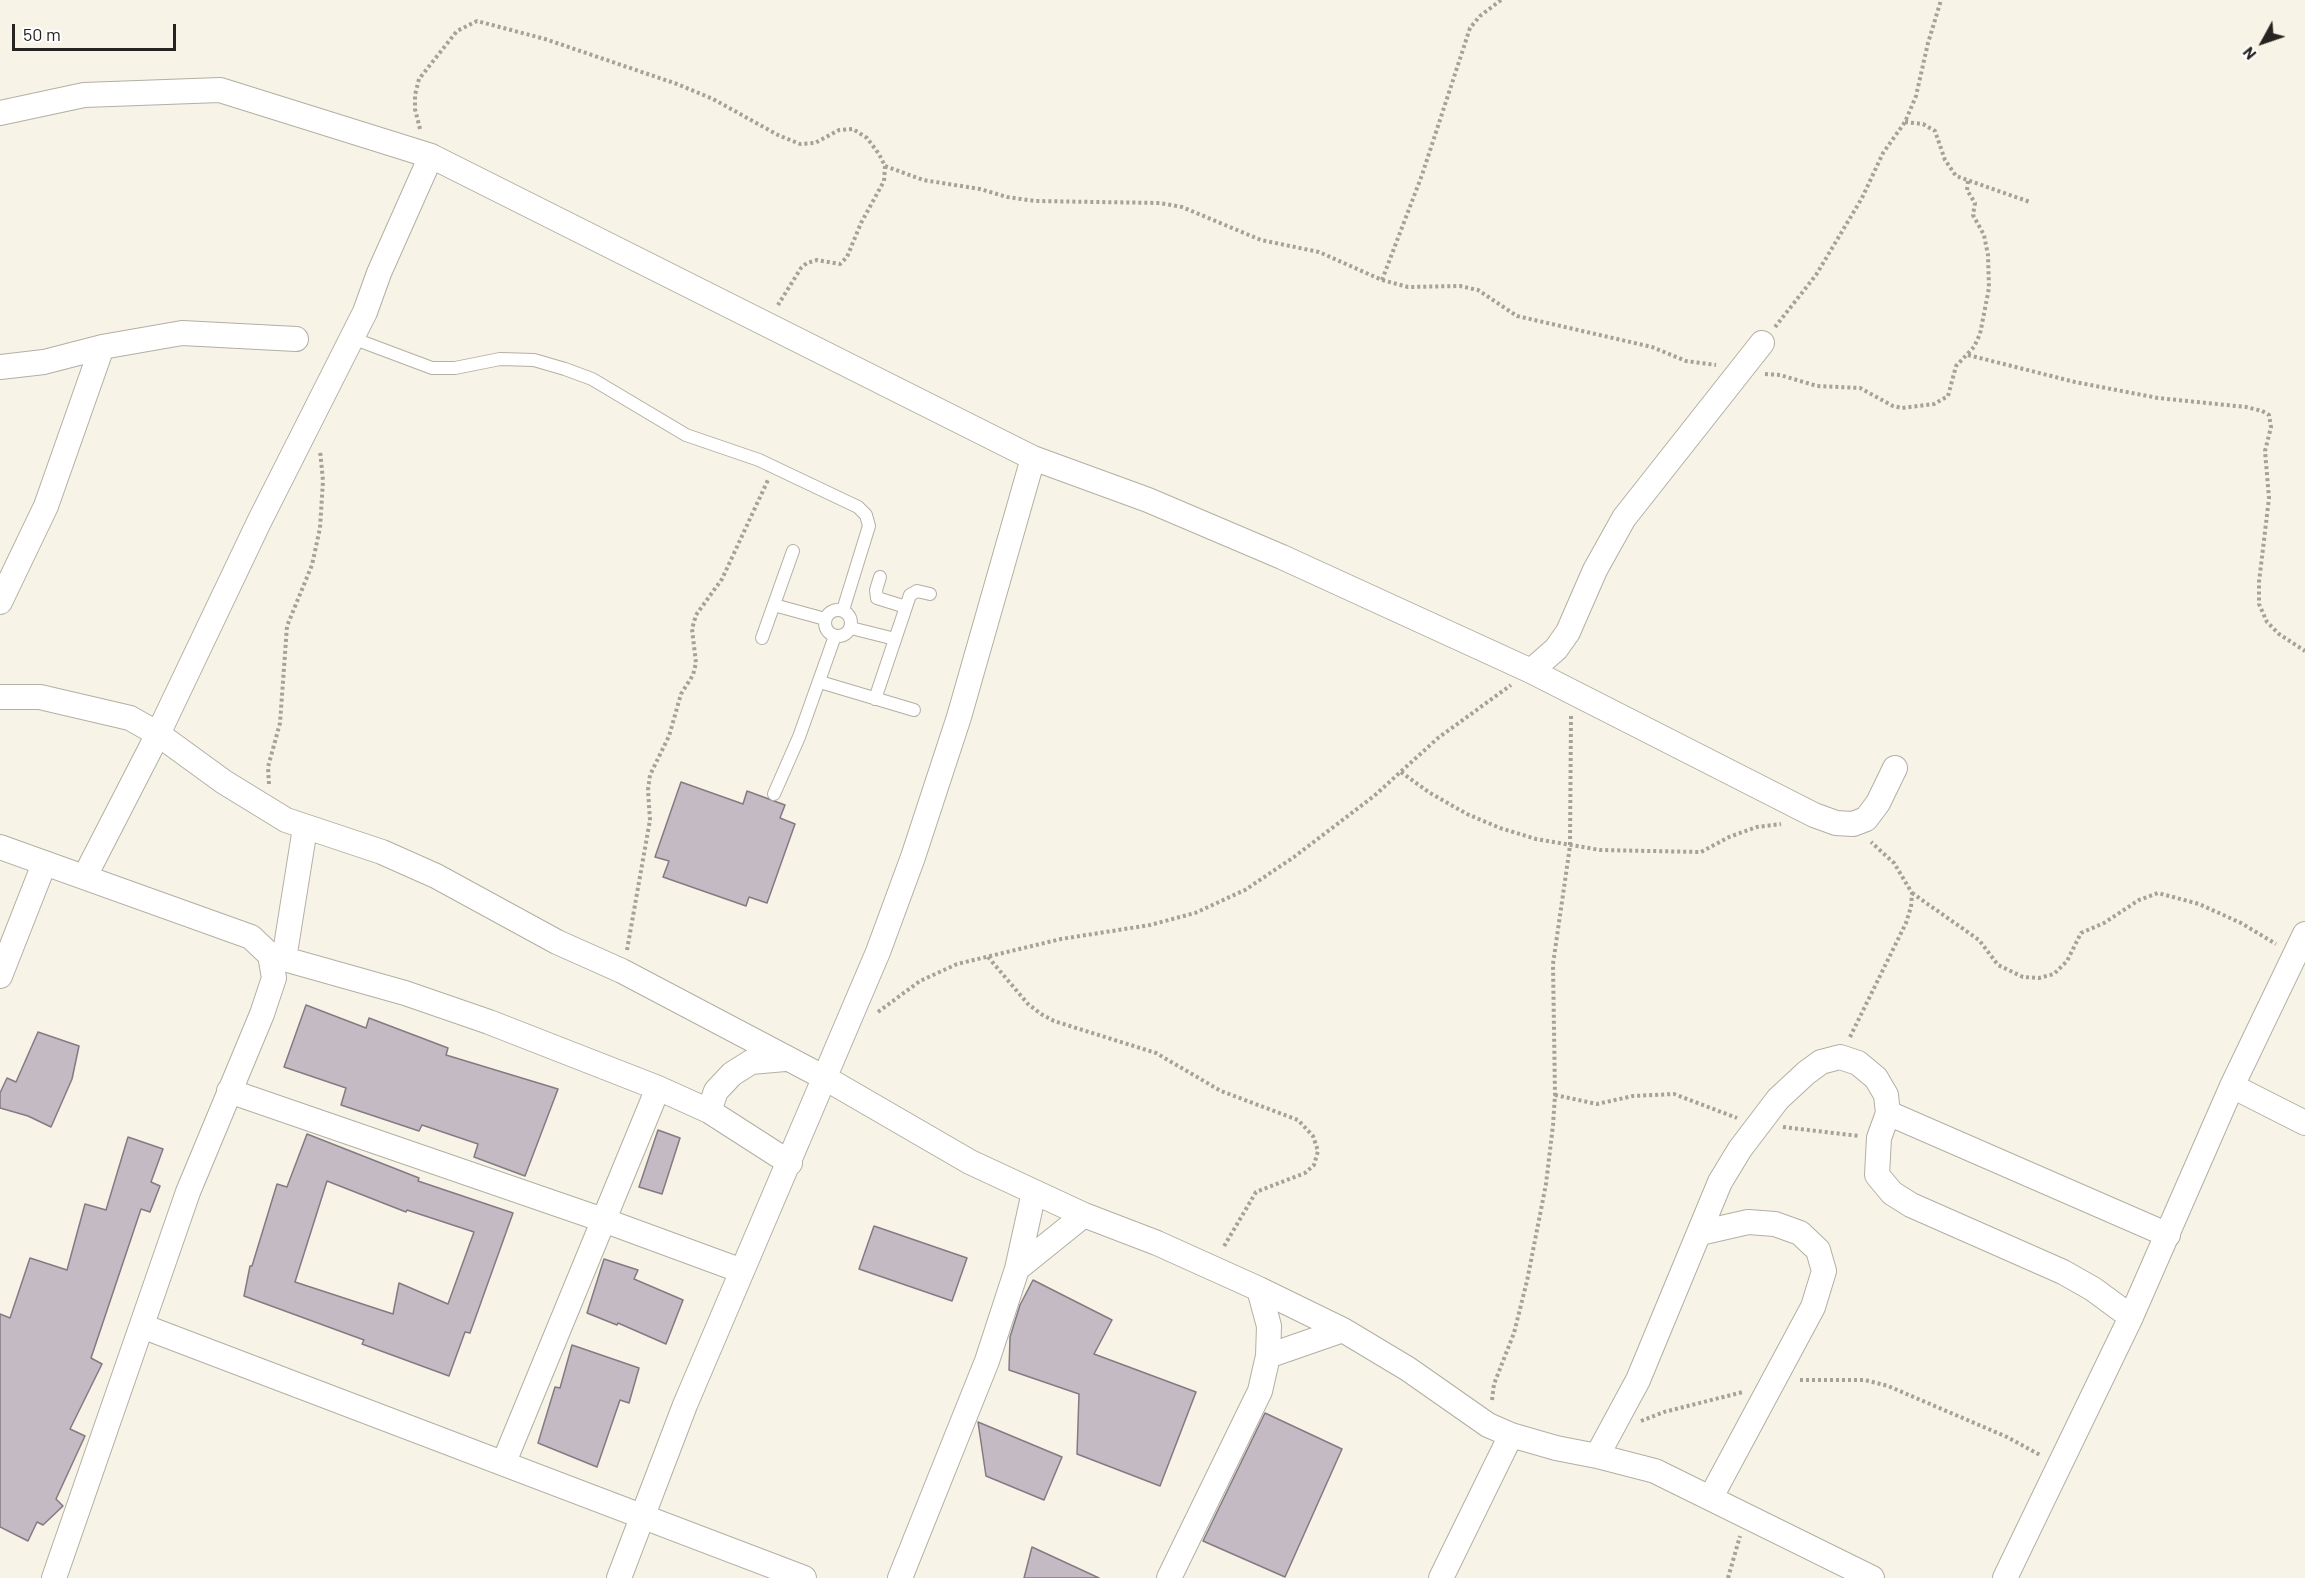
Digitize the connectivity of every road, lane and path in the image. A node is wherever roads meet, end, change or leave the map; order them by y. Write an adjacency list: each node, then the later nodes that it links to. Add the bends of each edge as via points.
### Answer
1 (1501, 0): 9 (path, via 1470,28 1422,175)
2 (1941, 0): 4 (path, via 1917,96)
3 (0, 113): 5 (street, via 84,95 220,90)
4 (1905, 122): 7 (path, via 1923,124 1935,131 1950,170); 13 (path, via 1816,275)
5 (431, 156): 6 (path, via 415,109 419,79 457,31 477,21 545,39 676,84 800,144 815,143 839,130 853,129 867,138); 10 (street); 11 (street)
6 (885, 166): 9 (path, via 923,180 1035,201 1160,203 1182,207 1261,240 1319,252); 10 (path, via 884,181 847,257 840,264 817,260 807,263 780,303)
7 (1968, 181): 8 (path); 15 (path, via 1967,190 1975,203 1973,215 1988,255 1989,288 1980,334)
8 (2030, 202)
9 (1382, 280): 17 (path, via 1408,287 1460,286 1478,290 1517,316)
10 (762, 320): 19 (street)
11 (352, 338): 18 (street); 20 (lane, via 432,368 512,359 534,360 565,369 592,379 677,431)
12 (296, 339): 14 (street, via 182,333)
13 (1762, 343): 17 (street)
14 (102, 347): 16 (street, via 44,362); 24 (street, via 46,506)
15 (1968, 355): 17 (path, via 1956,366 1948,396 1942,402 1902,408 1860,388 1817,386 1780,375); 33 (path, via 2075,382 2158,398 2246,408 2269,415 2271,427 2265,451 2269,498 2259,604 2267,622)
16 (0, 367)
17 (1738, 371): 34 (street, via 1624,518 1595,570 1568,632)
18 (308, 424): 40 (street); 45 (path, via 323,461 320,528 312,565 287,626 280,723 268,767 270,791)
19 (1033, 458): 34 (street, via 1148,500 1282,557); 56 (street, via 959,717 878,952)
20 (774, 466): 27 (lane, via 832,493 866,515 869,526); 54 (path, via 722,579 696,615 692,629 696,663 693,675 681,694 669,736 650,775 650,820)
21 (793, 551): 25 (lane)
22 (880, 577): 26 (lane, via 877,598)
23 (930, 594): 26 (lane, via 912,592)
24 (0, 602)
25 (774, 605): 28 (lane); 31 (lane)
26 (906, 607): 32 (lane)
27 (843, 610): 28 (lane, via 829,613); 29 (lane, via 849,614)
28 (825, 619): 30 (lane, via 829,633)
29 (851, 628): 30 (lane, via 848,633); 32 (lane)
30 (835, 636): 35 (lane)
31 (762, 638)
32 (895, 639): 38 (lane)
33 (2305, 651)
34 (1531, 671): 36 (street); 42 (path, via 1465,717)
35 (819, 682): 38 (lane); 43 (lane)
36 (1571, 693): 44 (street); 46 (path)
37 (0, 697): 40 (street, via 39,697 96,709 130,718)
38 (876, 699): 39 (lane)
39 (914, 710)
40 (158, 734): 45 (street, via 224,782); 49 (street)
41 (1895, 768): 44 (street, via 1866,819 1853,824)
42 (1401, 772): 46 (path, via 1475,817); 53 (path, via 1294,857 1245,890 1195,913)
43 (774, 794)
44 (1825, 819): 46 (path, via 1757,827 1701,852); 50 (path, via 1874,843 1894,863)
45 (295, 824): 52 (street, via 300,872); 54 (street, via 382,852 436,876 557,942)
46 (1570, 846): 63 (path, via 1553,964)
47 (0, 847): 48 (street)
48 (44, 864): 49 (street); 55 (street)
49 (85, 876): 52 (street, via 251,937)
50 (1912, 893): 51 (path, via 1979,940 1998,965 2023,977 2054,974 2067,961 2081,933 2158,893 2199,904); 57 (path, via 1906,923)
51 (2300, 945): 60 (street)
52 (277, 957): 61 (street, via 405,993); 62 (street, via 262,1014)
53 (988, 957): 56 (path, via 940,970 880,1011); 75 (path, via 1041,1014 1156,1053 1221,1090 1298,1120 1313,1136 1317,1151 1314,1165 1305,1173 1256,1192)
54 (622, 971): 58 (street)
55 (0, 976)
56 (844, 1028): 59 (street)
57 (1840, 1057): 65 (street, via 1858,1063 1876,1078 1886,1095); 66 (street, via 1821,1062 1806,1073)
58 (785, 1059): 59 (street); 64 (street, via 751,1062 732,1074 716,1091)
59 (825, 1078): 69 (street); 70 (street, via 970,1162)
60 (2232, 1086): 67 (street); 74 (street)
61 (658, 1088): 64 (street); 72 (street)
62 (229, 1091): 72 (street); 80 (street, via 188,1192)
63 (1555, 1095): 66 (path, via 1597,1104 1633,1096 1674,1094); 84 (path, via 1546,1184 1527,1281 1514,1333 1494,1384)
64 (709, 1111): 69 (street)
65 (1888, 1113): 68 (street); 74 (street)
66 (1758, 1123): 68 (path); 73 (street, via 1720,1182)
67 (2305, 1123)
68 (1879, 1138): 79 (street, via 1877,1175 1892,1193 2063,1272)
69 (790, 1163): 77 (street)
70 (1034, 1192): 71 (street); 76 (street)
71 (1084, 1215): 75 (street); 76 (street)
72 (606, 1221): 77 (street); 88 (street)
73 (1700, 1233): 83 (street, via 1738,1224 1775,1224 1800,1233 1818,1250 1824,1271 1814,1307); 85 (street, via 1638,1380)
74 (2168, 1235): 79 (street)
75 (1211, 1268): 78 (street)
76 (1017, 1269): 96 (street, via 987,1361)
77 (742, 1271): 92 (street)
78 (1259, 1289): 81 (street); 82 (street, via 1269,1326)
79 (2131, 1317): 89 (street)
80 (142, 1326): 88 (street); 93 (street)
81 (1343, 1330): 82 (street); 84 (street)
82 (1268, 1356): 97 (street, via 1260,1391)
83 (1770, 1386): 85 (path, via 1664,1412); 89 (path, via 1808,1380 1873,1382 1989,1428); 90 (street)
84 (1488, 1425): 86 (street)
85 (1611, 1430): 87 (street)
86 (1510, 1435): 87 (street); 98 (street)
87 (1597, 1456): 90 (street, via 1655,1471)
88 (504, 1462): 92 (street)
89 (2059, 1466): 101 (street)
90 (1711, 1497): 91 (street)
91 (1742, 1512): 99 (path); 100 (street)
92 (641, 1518): 94 (street); 95 (street)
93 (54, 1578)
94 (619, 1578)
95 (804, 1578)
96 (900, 1578)
97 (1169, 1578)
98 (1441, 1578)
99 (1728, 1578)
100 (1872, 1578)
101 (2005, 1578)

